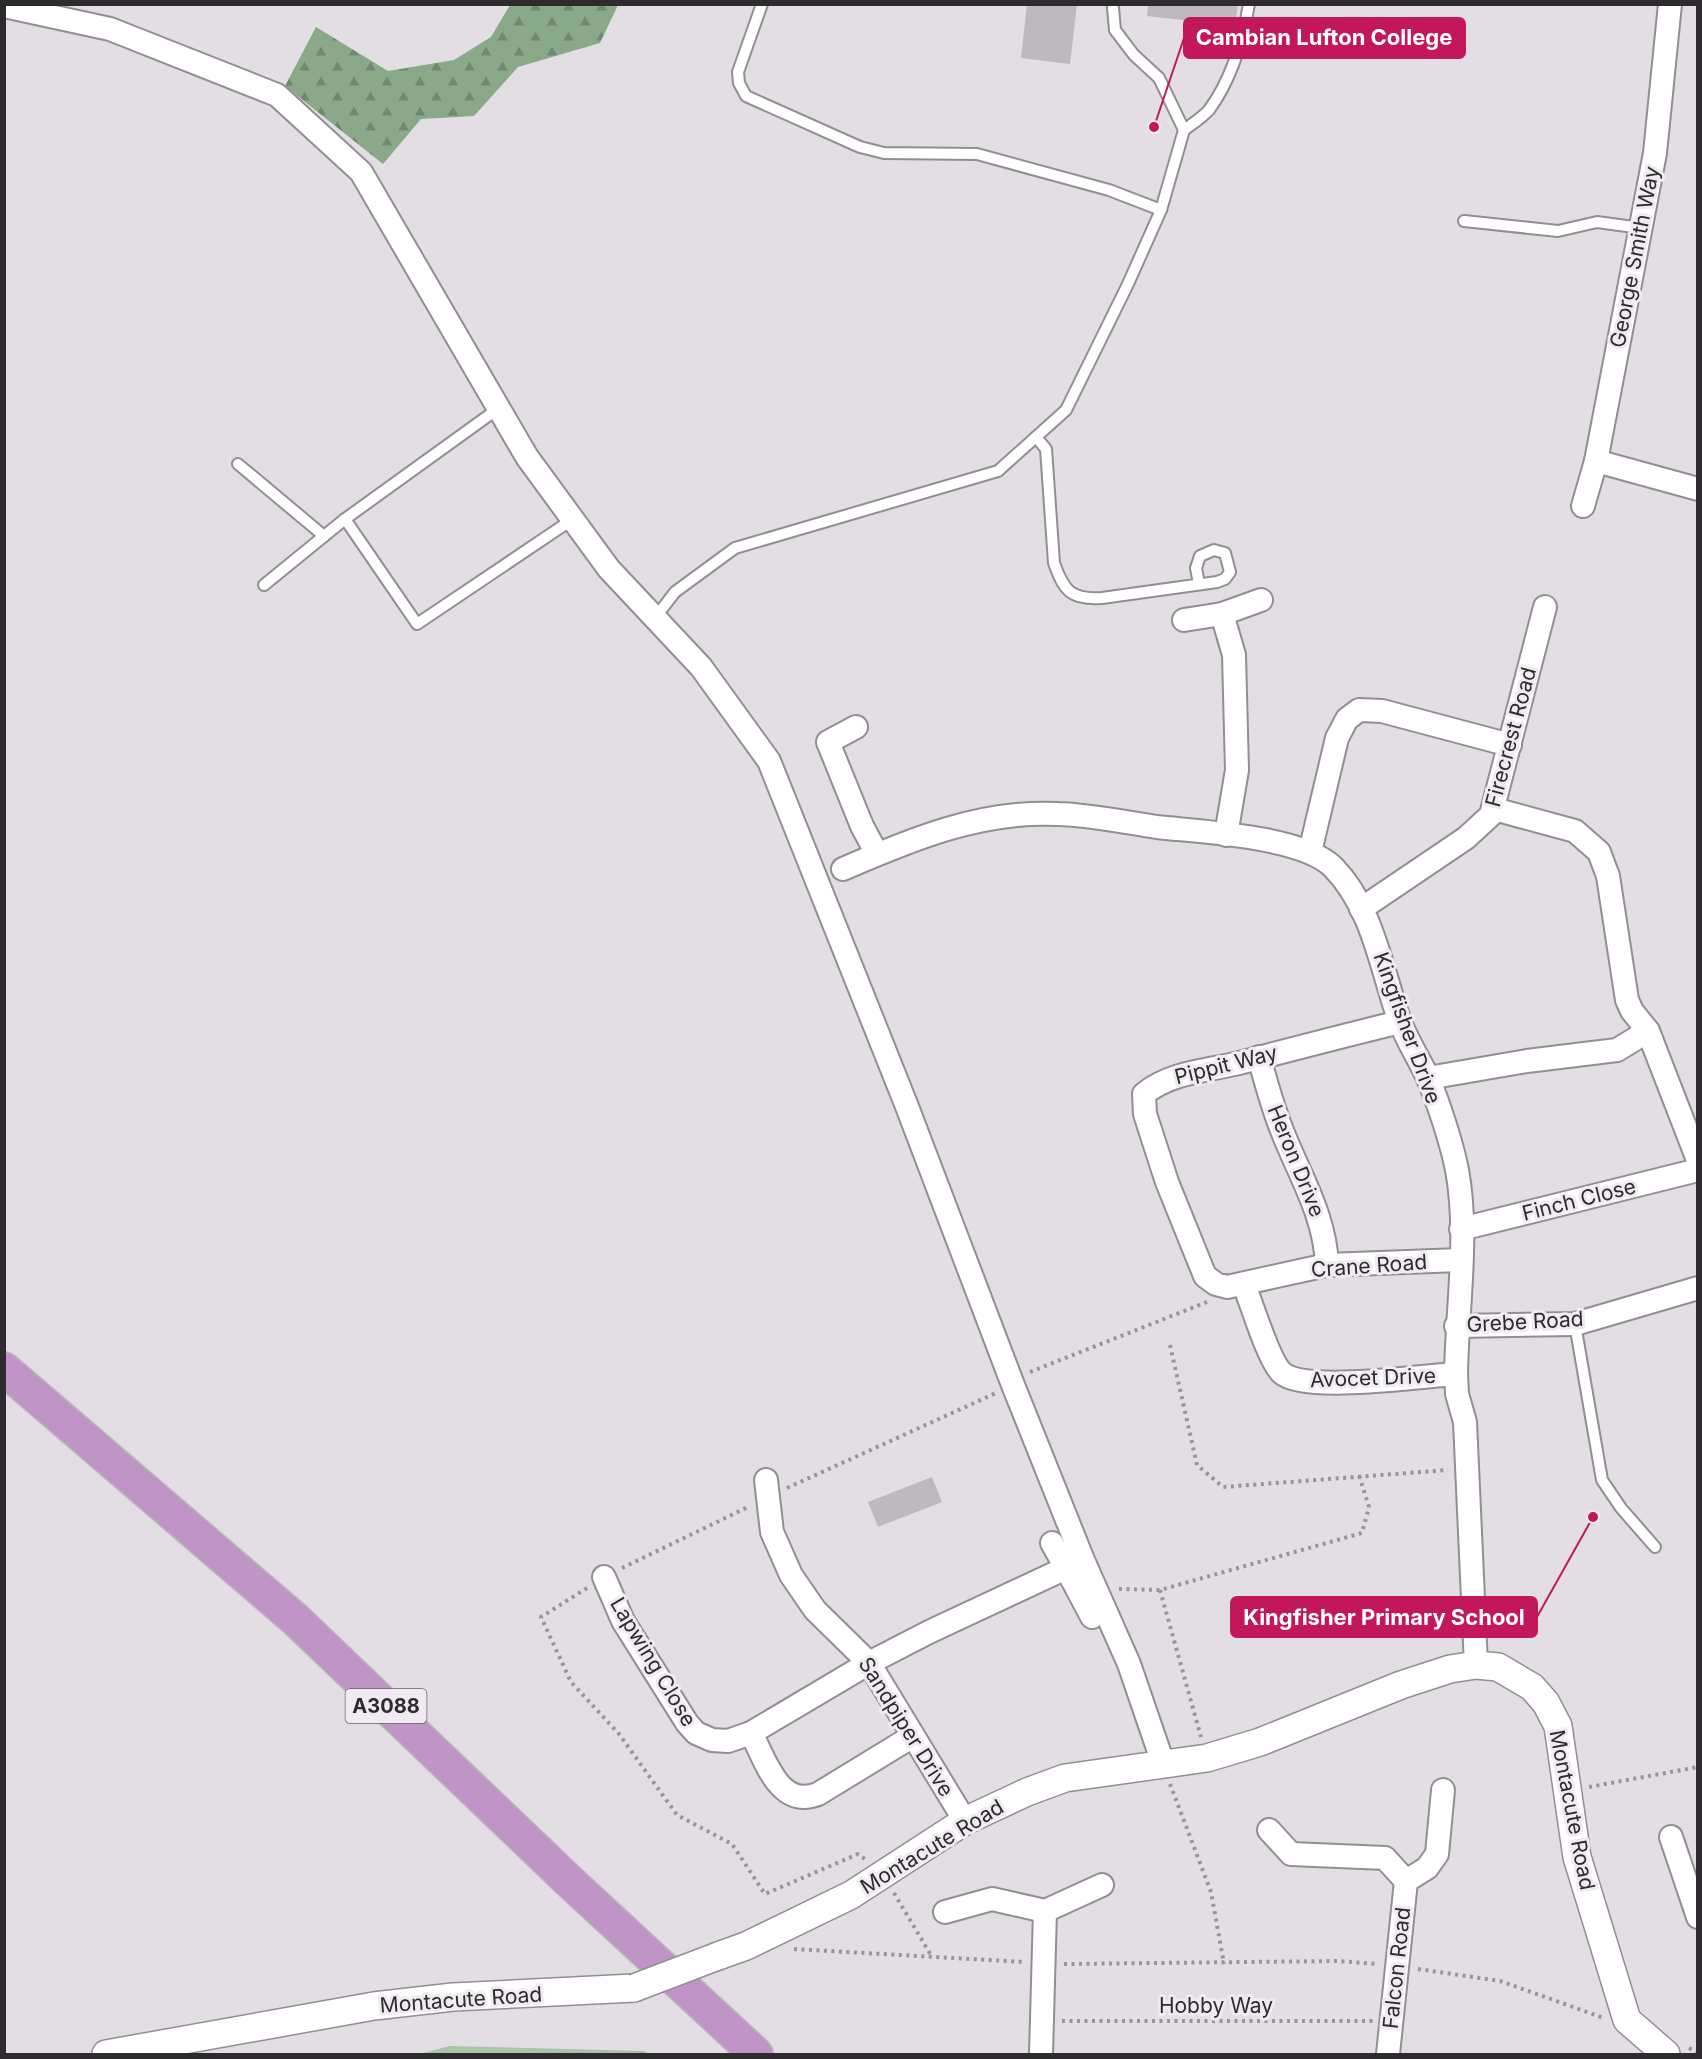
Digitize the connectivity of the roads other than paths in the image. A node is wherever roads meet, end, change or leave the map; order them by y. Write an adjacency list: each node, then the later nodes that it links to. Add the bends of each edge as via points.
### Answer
1 (762, 4): 7 (lane, via 738,72 746,96 860,147 884,153 977,154 1109,190)
2 (1249, 4): 6 (lane, via 1244,37 1209,111)
3 (1670, 4): 9 (street, George Smith Way, via 1655,153)
4 (4, 6): 10 (street, via 110,29 277,95 361,172)
5 (1113, 8): 6 (lane, via 1115,30 1159,78)
6 (1184, 130): 7 (lane)
7 (1161, 210): 11 (lane, via 1066,410)
8 (1464, 222): 9 (lane, via 1558,231 1598,222)
9 (1641, 228): 12 (street, George Smith Way)
10 (499, 408): 16 (lane); 17 (street, via 527,457)
11 (1036, 436): 19 (lane, via 1046,449 1054,563 1060,581 1071,594 1084,599 1102,598); 24 (lane, via 998,471 735,548 675,592)
12 (1596, 461): 14 (street); 15 (street, George Smith Way)
13 (238, 464): 18 (lane)
14 (1698, 489)
15 (1584, 506)
16 (345, 519): 17 (lane, via 417,624); 18 (lane)
17 (573, 519): 24 (street, via 609,569)
18 (324, 536): 20 (lane)
19 (1199, 584)
20 (264, 585)
21 (1261, 600): 23 (street)
22 (1545, 607): 27 (street, Firecrest Road)
23 (1222, 614): 25 (street); 29 (street, via 1234,655 1237,758)
24 (655, 618): 59 (street, via 701,668 769,761 1012,1382 1129,1665)
25 (1184, 620)
26 (856, 727): 31 (street, via 828,742)
27 (1510, 745): 28 (street, Firecrest Road); 30 (street, via 1382,711 1359,710 1347,719 1337,738)
28 (1494, 808): 33 (street, Firecrest Road, via 1486,821 1466,838); 35 (street, via 1566,827 1583,836 1599,852 1608,876 1627,1000)
29 (1226, 836): 30 (street, Kingfisher Drive, via 1270,841); 31 (street, Kingfisher Drive, via 1059,814 1005,815 958,825)
30 (1310, 852): 33 (street, Kingfisher Drive, via 1333,867)
31 (877, 854): 32 (street, Kingfisher Drive)
32 (843, 869)
33 (1360, 909): 34 (street, Kingfisher Drive, via 1372,931)
34 (1400, 1022): 36 (street, Pippit Way); 37 (street, Kingfisher Drive)
35 (1648, 1032): 37 (street, via 1617,1050 1527,1060); 38 (street)
36 (1259, 1057): 42 (street, Heron Drive, via 1283,1133 1317,1209 1325,1236); 43 (street, Pippit Way, via 1179,1075 1154,1085 1144,1094 1145,1114 1167,1182 1205,1276 1216,1284)
37 (1428, 1078): 40 (street, Kingfisher Drive, via 1457,1169)
38 (1698, 1160)
39 (1698, 1170): 40 (street, Finch Close)
40 (1461, 1229): 41 (street, Kingfisher Drive)
41 (1460, 1260): 42 (street, Crane Road); 46 (street, Kingfisher Drive)
42 (1327, 1265): 43 (street, Crane Road)
43 (1235, 1286): 48 (street, Avocet Drive, via 1273,1361 1293,1380 1351,1382)
44 (1698, 1288): 45 (street, Grebe Road)
45 (1575, 1324): 46 (street, Grebe Road); 51 (lane, via 1602,1480)
46 (1456, 1326): 48 (street, Kingfisher Drive)
47 (4, 1369): 70 (highway, A3088, via 295,1619)
48 (1455, 1374): 56 (street, Kingfisher Drive, via 1465,1422)
49 (767, 1489): 55 (street, Sandpiper Drive, via 772,1532 790,1575 815,1610)
50 (1052, 1543): 52 (street)
51 (1655, 1547)
52 (1066, 1568): 54 (street); 55 (street, Lapwing Close)
53 (604, 1577): 57 (street, Lapwing Close, via 623,1621 696,1733 712,1740 729,1741)
54 (1109, 1657)
55 (869, 1663): 57 (street, Lapwing Close); 58 (street, Sandpiper Drive)
56 (1476, 1665): 59 (street, Montacute Road, via 1401,1684 1260,1742); 73 (street, Montacute Road, via 1498,1667 1532,1687 1546,1702 1558,1726 1577,1857 1627,2020)
57 (751, 1733): 58 (street, via 783,1792 807,1799)
58 (913, 1736): 61 (street, Sandpiper Drive)
59 (1164, 1766): 61 (street, Montacute Road, via 1065,1778)
60 (1443, 1790): 64 (street, Falcon Road, via 1437,1854 1427,1868)
61 (965, 1821): 69 (street, Montacute Road, bridge, via 840,1900 746,1946 634,1988 453,1997 374,2006)
62 (1269, 1830): 64 (street, Falcon Road, via 1291,1854 1385,1858)
63 (1671, 1837): 68 (street)
64 (1406, 1881): 72 (street, Falcon Road)
65 (1102, 1885): 66 (street)
66 (1045, 1911): 67 (street, via 992,1899); 71 (street)
67 (945, 1912)
68 (1698, 1917)
69 (106, 2055)
70 (756, 2055)
71 (1041, 2055)
72 (1388, 2055)
73 (1666, 2055)

